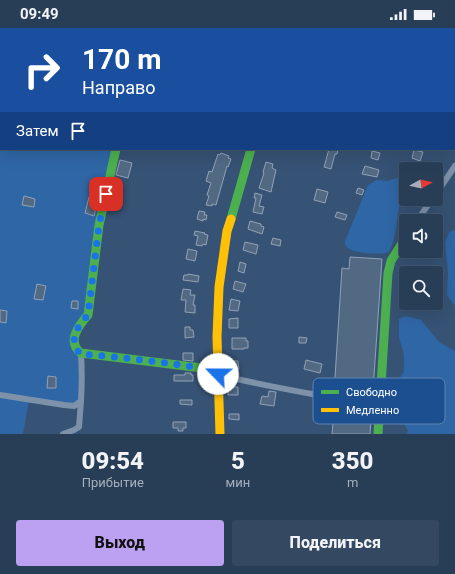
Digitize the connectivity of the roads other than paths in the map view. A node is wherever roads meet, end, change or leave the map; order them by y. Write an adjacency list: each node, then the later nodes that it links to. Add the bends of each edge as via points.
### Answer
1 (116, 150): 6 (street, via 99,225 88,315 77,329 74,340)
2 (251, 150): 7 (street, via 228,231 219,286)
3 (455, 166): 4 (street)
4 (443, 184)
5 (399, 248): 8 (street, via 391,261 388,274)
6 (80, 354): 7 (street, via 117,356); 11 (street)
7 (218, 372): 9 (street); 14 (street)
8 (382, 378)
9 (313, 394)
10 (0, 395): 11 (street, via 74,406)
11 (81, 401): 13 (street, via 79,427)
12 (379, 424): 15 (street)
13 (63, 434)
14 (220, 434)
15 (378, 434)

